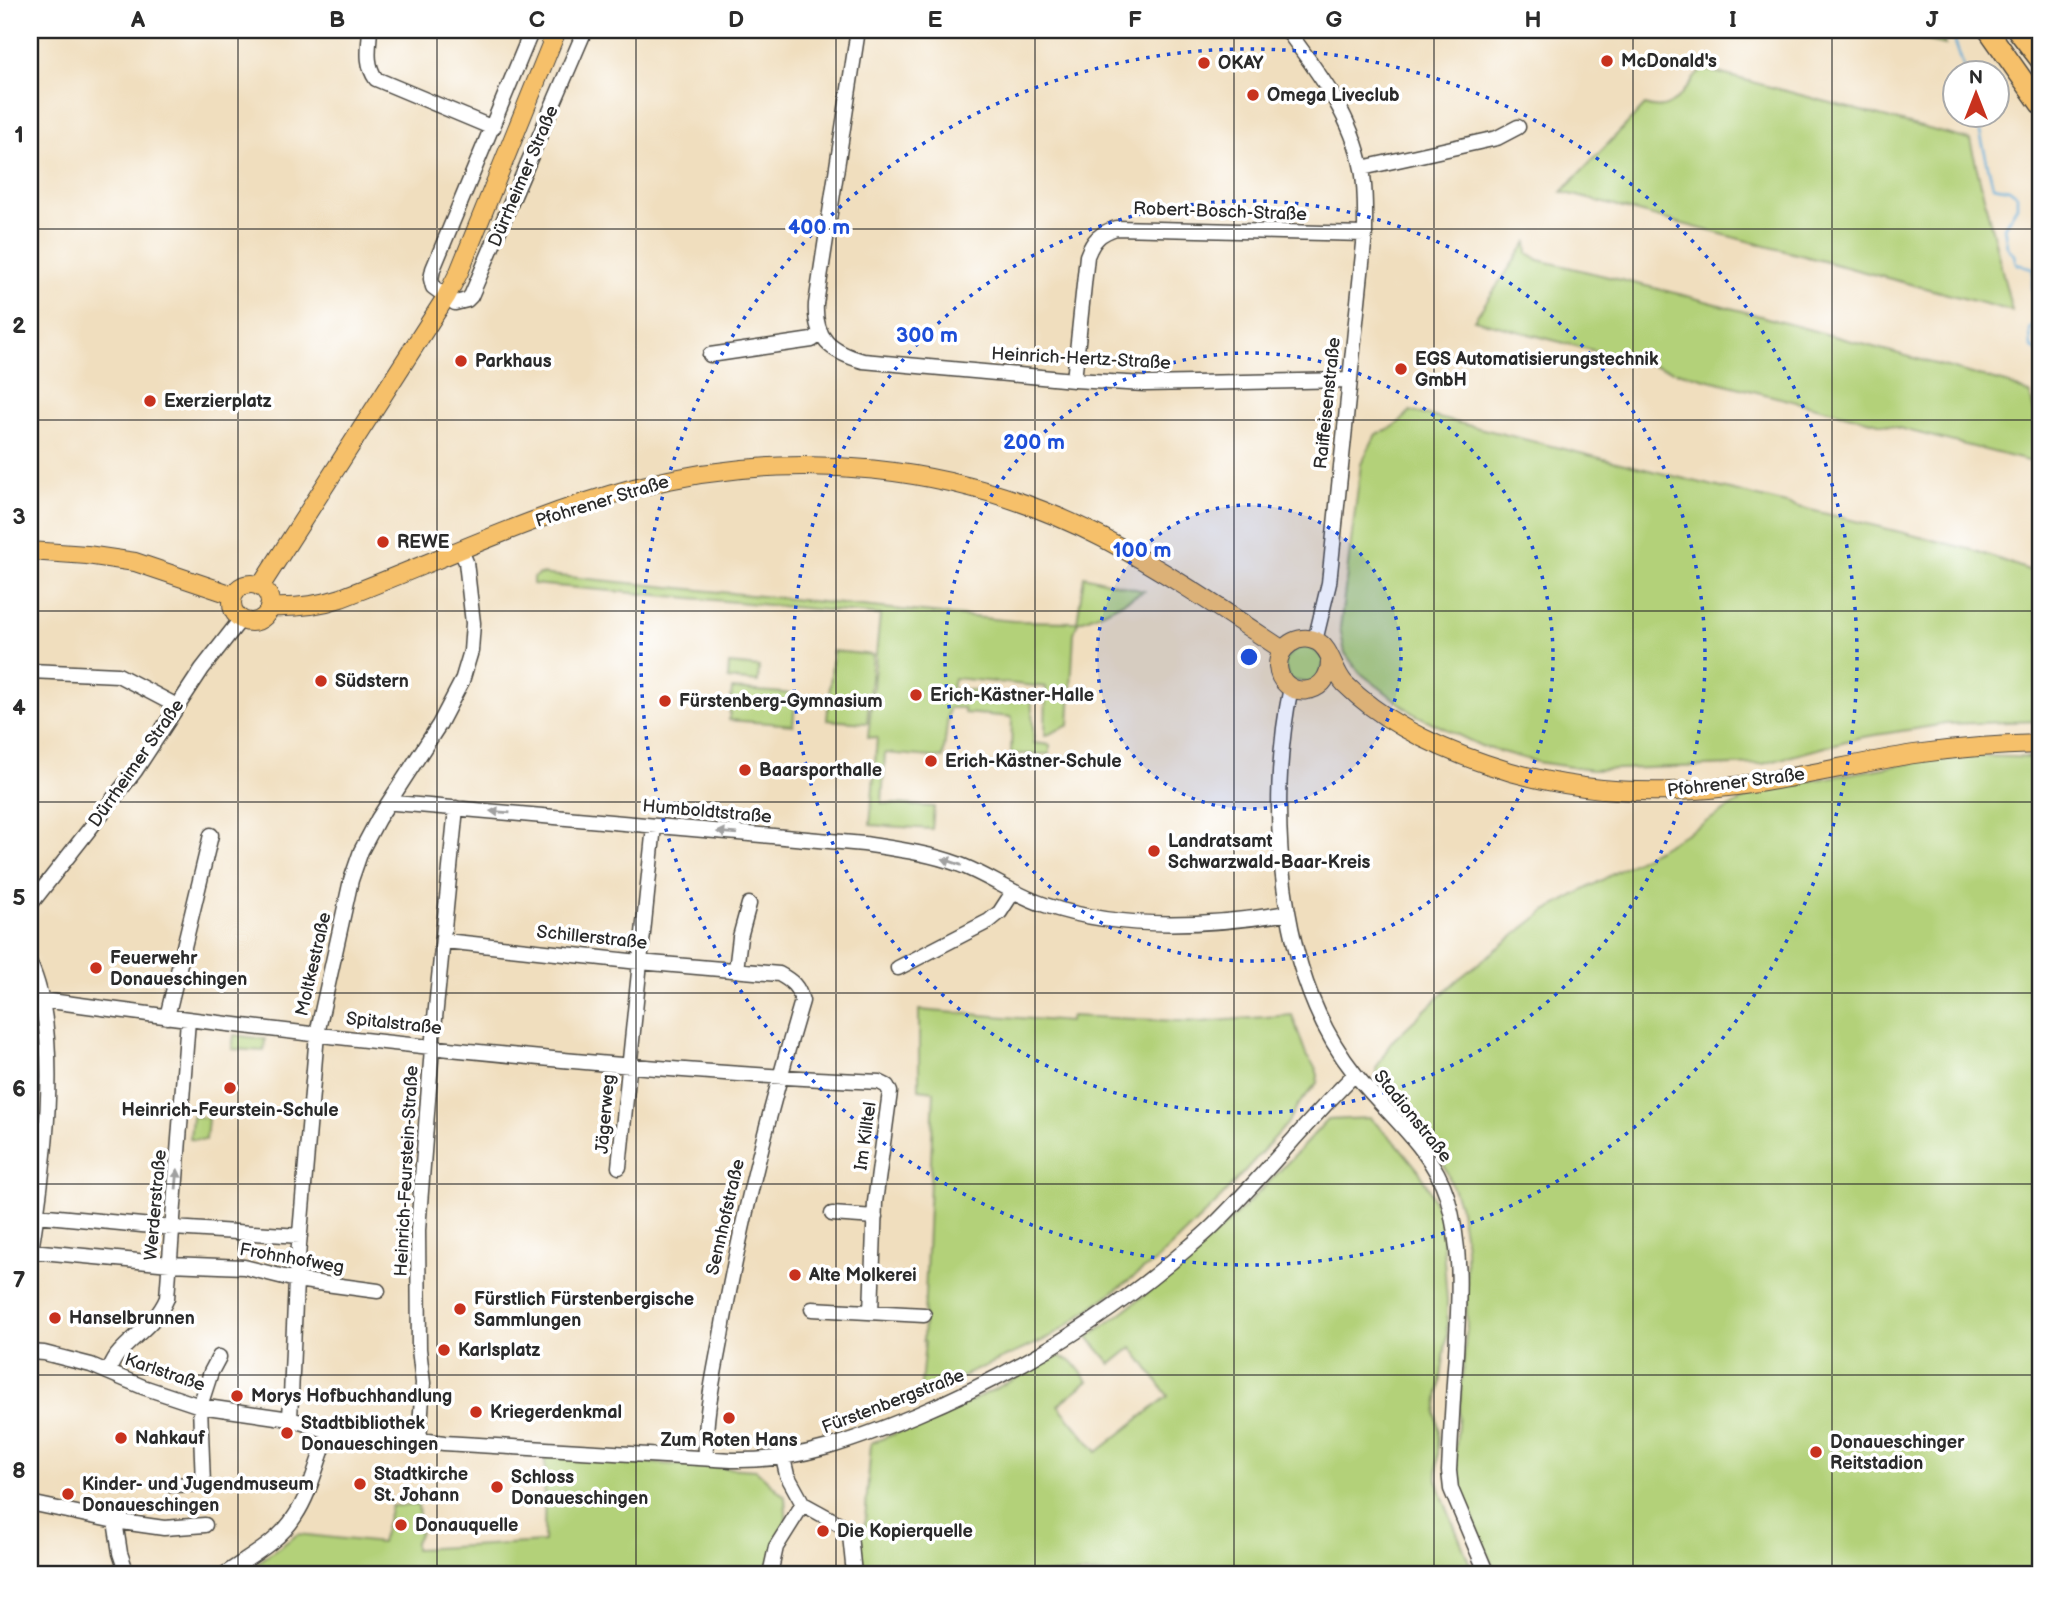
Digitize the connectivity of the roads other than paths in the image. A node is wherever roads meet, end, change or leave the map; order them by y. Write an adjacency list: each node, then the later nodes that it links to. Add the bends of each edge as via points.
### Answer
1 (370, 30): 12 (street, via 368,56 376,79)
2 (532, 30): 12 (street)
3 (557, 30): 15 (main road, Dürrheimer Straße)
4 (585, 30): 15 (street, Dürrheimer Straße, via 471,296 455,303)
5 (858, 30): 16 (street, via 816,304)
6 (1287, 30): 13 (street, Raiffeisenstraße, via 1344,115)
7 (1988, 30): 10 (highway)
8 (2017, 30): 9 (highway)
9 (2040, 60)
10 (2040, 104)
11 (1518, 127): 13 (street, via 1497,138)
12 (493, 128): 15 (street, via 430,279)
13 (1362, 168): 14 (street, Raiffeisenstraße)
14 (1365, 234): 18 (street, Robert-Bosch-Straße, via 1116,228 1104,232 1092,242 1087,256); 19 (street, Raiffeisenstraße)
15 (446, 298): 22 (main road, Dürrheimer Straße)
16 (820, 334): 17 (street, via 812,340); 18 (street, Heinrich-Hertz-Straße, via 837,351 863,361)
17 (710, 355)
18 (1074, 380): 19 (street, Heinrich-Hertz-Straße, via 1145,384)
19 (1349, 380): 26 (street, Raiffeisenstraße, via 1329,583)
20 (30, 551): 23 (main road, via 135,562)
21 (461, 551): 24 (main road, Pfohrener Straße, via 341,598 309,606); 27 (main road, Pfohrener Straße, via 587,503 691,475 789,465 892,471 987,492 1100,537); 35 (street, Moltkestraße, via 467,562 471,651 462,681 439,725)
22 (260, 587): 23 (main road, via 246,585); 24 (main road, via 268,596)
23 (233, 595): 25 (main road, via 233,612)
24 (269, 607): 25 (main road, via 257,621)
25 (241, 619): 33 (street, Dürrheimer Straße)
26 (1315, 641): 27 (main road, via 1296,640); 28 (main road)
27 (1283, 650): 30 (main road, via 1280,675)
28 (1330, 661): 31 (main road, via 1328,677); 32 (main road, Pfohrener Straße, via 1344,683)
29 (30, 671): 33 (street, via 118,676)
30 (1291, 687): 31 (main road, via 1299,691); 42 (street, Stadionstraße, via 1279,782)
31 (1316, 688): 32 (main road, Pfohrener Straße)
32 (1365, 702): 34 (main road, Pfohrener Straße, via 1422,736 1484,763 1536,778 1620,790 1704,789 1914,754)
33 (177, 706): 41 (street, Dürrheimer Straße, via 135,771)
34 (2040, 744)
35 (391, 799): 36 (street, Humboldtstraße); 52 (street, Moltkestraße, via 361,851 351,880)
36 (456, 808): 37 (street, Humboldtstraße, one-way to 36); 43 (street, Heinrich-Feurstein-Straße)
37 (654, 826): 39 (street, Humboldtstraße, one-way to 37, via 958,864 907,850); 44 (street, Jägerweg)
38 (211, 835): 50 (street)
39 (1013, 892): 42 (street, Humboldtstraße, via 1064,911 1127,921 1243,920); 46 (street, via 989,920)
40 (749, 904): 47 (street)
41 (30, 905)
42 (1287, 913): 55 (street, Stadionstraße, via 1317,1012)
43 (445, 941): 44 (street, Schillerstraße); 53 (street, Heinrich-Feurstein-Straße)
44 (639, 962): 47 (street, Schillerstraße); 54 (street, Jägerweg)
45 (30, 964): 49 (street)
46 (898, 968)
47 (736, 970): 48 (street, Schillerstraße, via 779,974)
48 (799, 989): 56 (street, Sennhofstraße, via 802,1001)
49 (43, 1000): 50 (street, Spitalstraße); 59 (street, via 47,1112)
50 (167, 1017): 51 (street, Spitalstraße)
51 (188, 1020): 52 (street, Spitalstraße); 61 (street, Werderstraße, one-way to 51)
52 (317, 1034): 53 (street, Spitalstraße); 62 (street, Moltkestraße)
53 (432, 1048): 54 (street, Spitalstraße); 76 (street, Heinrich-Feurstein-Straße, via 418,1230)
54 (628, 1064): 56 (street, Spitalstraße); 57 (street, Jägerweg)
55 (1355, 1074): 78 (street, Fürstenbergstraße, via 1212,1227 1138,1289 1060,1344 970,1393 887,1427); 88 (street, Stadionstraße, via 1434,1167 1446,1194 1460,1273 1449,1471 1451,1489)
56 (779, 1077): 60 (street, Im Killtel, via 887,1086 890,1099); 77 (street, Sennhofstraße, via 729,1291 707,1422)
57 (620, 1167)
58 (832, 1214): 60 (street)
59 (37, 1215): 61 (street); 63 (street)
60 (875, 1217): 68 (street, Im Killtel)
61 (173, 1228): 62 (street); 64 (street, Werderstraße)
62 (300, 1236): 65 (street, Moltkestraße)
63 (30, 1254): 64 (street, Frohnhofweg)
64 (170, 1264): 65 (street, Frohnhofweg, via 244,1267); 72 (street, Werderstraße, via 162,1311 117,1355)
65 (296, 1280): 66 (street, Frohnhofweg); 74 (street, Moltkestraße)
66 (378, 1292)
67 (812, 1310): 68 (street)
68 (871, 1312): 69 (street)
69 (924, 1315)
70 (30, 1352): 72 (street, Karlstraße)
71 (219, 1357): 73 (street)
72 (108, 1373): 73 (street, Karlstraße)
73 (200, 1406): 74 (street, Karlstraße); 79 (street, via 203,1485)
74 (290, 1419): 75 (street, Karlstraße)
75 (330, 1432): 76 (street, Fürstenbergstraße); 85 (street, via 295,1516 280,1534)
76 (419, 1441): 77 (street, Fürstenbergstraße)
77 (706, 1457): 78 (street, Fürstenbergstraße)
78 (783, 1458): 81 (street)
79 (170, 1485)
80 (30, 1503): 82 (street)
81 (803, 1504): 86 (street, via 776,1547); 87 (street, via 843,1526 850,1535)
82 (115, 1521): 83 (street, via 164,1528); 84 (street)
83 (205, 1525)
84 (127, 1574)
85 (225, 1574)
86 (770, 1574)
87 (854, 1574)
88 (1488, 1574)

